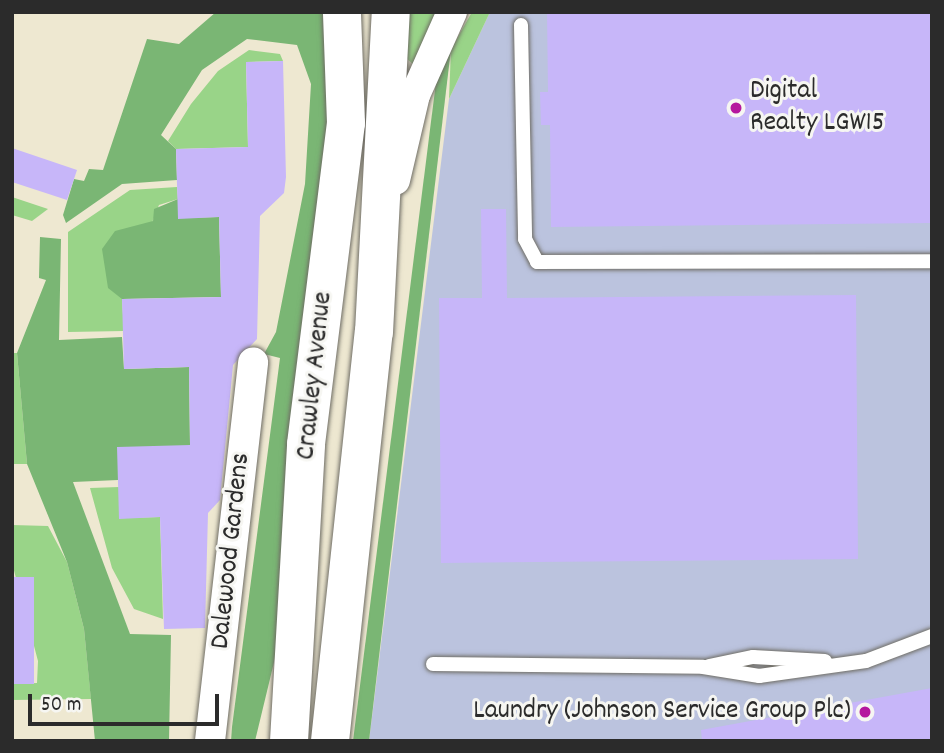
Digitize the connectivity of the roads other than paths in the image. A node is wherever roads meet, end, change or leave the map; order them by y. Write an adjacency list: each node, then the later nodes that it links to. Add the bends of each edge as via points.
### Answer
1 (342, 12): 11 (main road, Crawley Avenue, via 346,123 306,444)
2 (391, 12): 6 (main road, Crawley Avenue)
3 (452, 12): 6 (street, via 415,95)
4 (521, 25): 5 (lane, via 525,239 537,262)
5 (932, 261)
6 (376, 306): 12 (main road, Crawley Avenue)
7 (253, 362): 10 (street, Dalewood Gardens)
8 (932, 636): 9 (lane, via 850,663 764,656 703,667)
9 (433, 664)
10 (210, 741)
11 (289, 741)
12 (330, 741)

